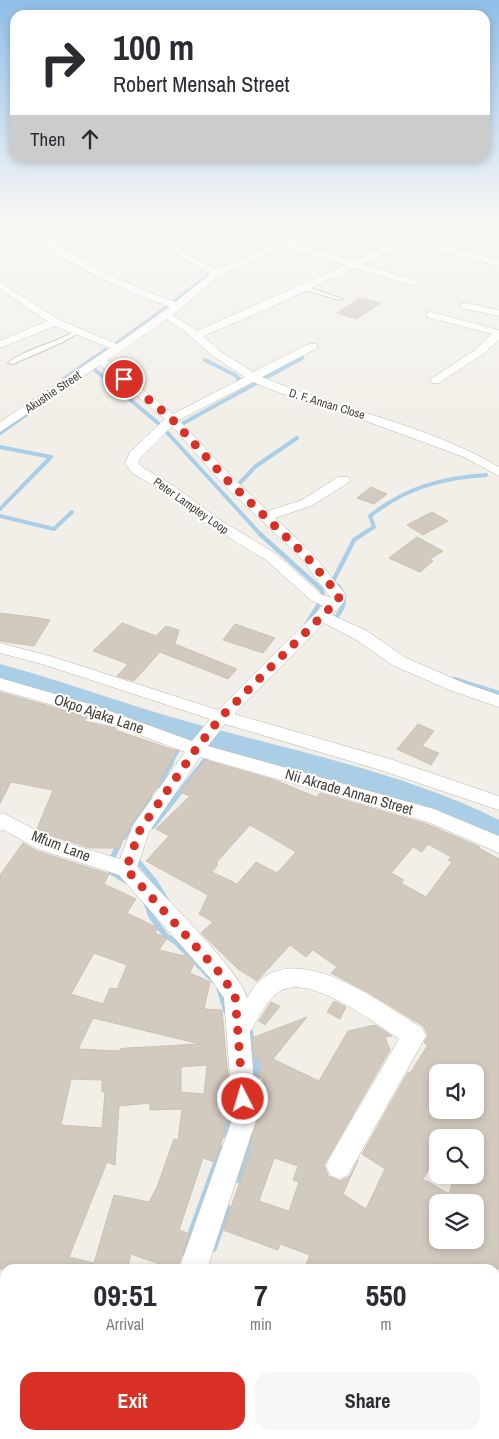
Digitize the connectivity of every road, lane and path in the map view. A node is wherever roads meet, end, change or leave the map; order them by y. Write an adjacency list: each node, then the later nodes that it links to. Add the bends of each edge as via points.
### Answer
1 (3, 287): 11 (street)
2 (126, 287): 6 (street)
3 (200, 287): 6 (street, Akushie Street)
4 (304, 288): 5 (lane); 14 (street)
5 (341, 299)
6 (176, 306): 9 (street, Akushie Street)
7 (465, 306): 8 (street)
8 (499, 313)
9 (166, 315): 14 (street, D. F. Annan Close); 17 (street, Akushie Street)
10 (431, 315): 13 (street)
11 (54, 322): 12 (street); 15 (street)
12 (77, 332): 17 (street); 19 (lane, via 63,342 42,347)
13 (499, 333): 21 (street)
14 (196, 335): 20 (street, D. F. Annan Close, via 217,354)
15 (0, 346)
16 (313, 346): 20 (street, Peter Lamptey Loop)
17 (118, 348): 18 (street, Akushie Street)
18 (101, 360): 22 (street); 23 (street, Akushie Street)
19 (11, 363)
20 (254, 378): 22 (street, Peter Lamptey Loop); 24 (street, D. F. Annan Close, via 302,398 370,418 468,454)
21 (435, 382)
22 (172, 419): 26 (street, via 226,479); 27 (street, Peter Lamptey Loop, via 135,455 131,463 212,521 271,557)
23 (0, 428)
24 (499, 472)
25 (344, 480): 26 (street, via 313,502)
26 (265, 516): 27 (street, via 306,556 338,594 339,599)
27 (327, 610): 30 (street, via 400,662); 31 (street)
28 (0, 648): 31 (street)
29 (0, 684): 32 (street, Okpo Ajaka Lane, via 87,709)
30 (499, 701)
31 (221, 717): 32 (street); 33 (street, via 433,778)
32 (196, 749): 35 (street, Nii Akrade Annan Street, via 434,816); 36 (street, via 140,830)
33 (499, 803)
34 (0, 824): 36 (street, Mfum Lane, via 3,820 44,844)
35 (499, 845)
36 (126, 869): 37 (street, via 218,971 235,995)
37 (238, 1030): 38 (street, via 275,982 292,978 337,989 414,1036); 39 (street, via 245,1117)
38 (339, 1166)
39 (195, 1264)

